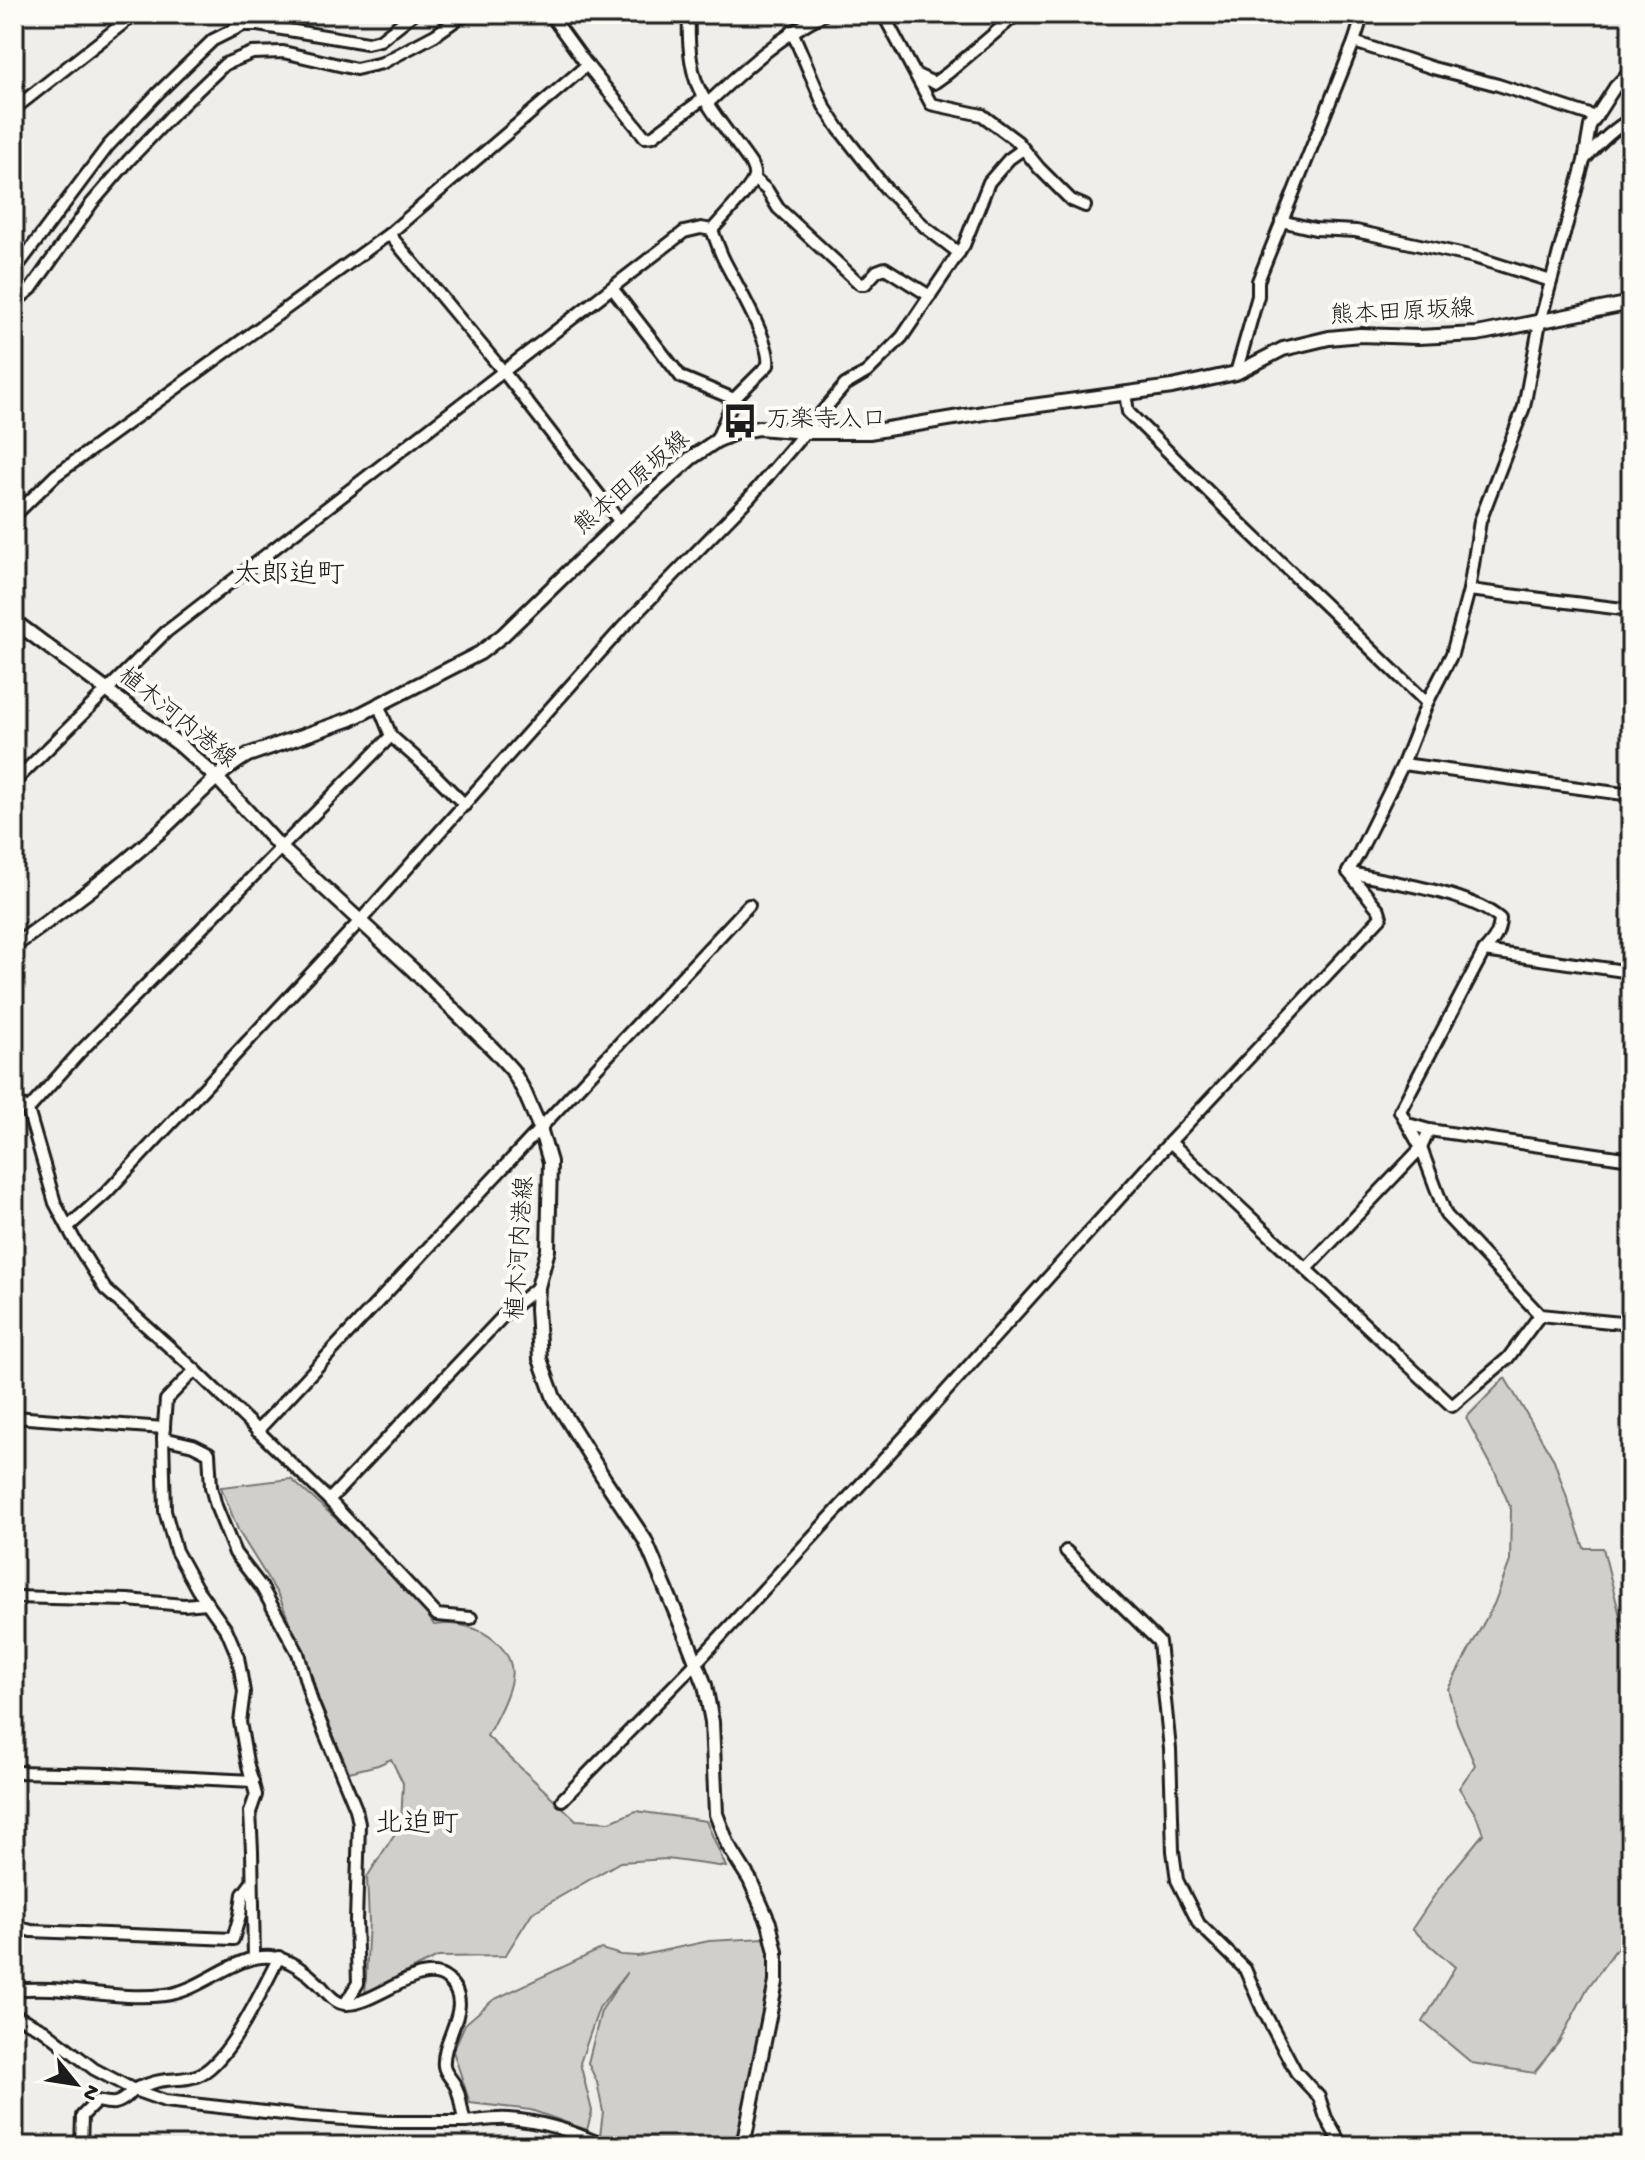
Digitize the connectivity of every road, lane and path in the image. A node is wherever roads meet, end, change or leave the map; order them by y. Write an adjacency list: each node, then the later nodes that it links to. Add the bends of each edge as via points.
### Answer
1 (135, 14): 16 (street)
2 (413, 14): 27 (street, via 380,40 367,43 258,25 243,25 213,40 108,146)
3 (469, 14): 31 (street, via 382,63 356,69 283,52 252,53 225,64 129,160 31,289)
4 (550, 14): 12 (street)
5 (689, 14): 15 (street, via 690,51)
6 (824, 14): 10 (street)
7 (883, 14): 14 (street)
8 (1017, 14): 14 (street, via 934,83)
9 (1363, 14): 11 (street)
10 (792, 31): 15 (street); 26 (street, via 839,129 887,190)
11 (1354, 42): 17 (street); 23 (street)
12 (587, 65): 15 (street, via 645,137); 25 (street)
13 (1631, 70): 17 (street)
14 (917, 75): 19 (street, via 931,104 982,115)
15 (706, 101): 21 (street, via 751,164)
16 (14, 109)
17 (1596, 117): 20 (street)
18 (1631, 119): 20 (street)
19 (1023, 149): 22 (street, via 1071,200); 26 (street, via 989,182)
20 (1584, 161): 28 (street)
21 (754, 179): 24 (street); 30 (street, via 860,284 885,268)
22 (1085, 206)
23 (1281, 221): 28 (street, via 1474,257); 35 (street, via 1258,281)
24 (712, 230): 29 (street, via 684,232); 37 (street, via 770,358)
25 (389, 234): 34 (street); 40 (street, via 56,475)
26 (959, 253): 30 (street)
27 (14, 271)
28 (1551, 281): 33 (street)
29 (612, 288): 34 (street); 37 (street, via 681,377)
30 (930, 296): 38 (street, via 902,337 867,372 845,385)
31 (14, 303)
32 (1631, 303): 33 (main road, 熊本田原坂線)
33 (1540, 322): 35 (main road, 熊本田原坂線, via 1477,334 1329,338 1283,349); 42 (street, via 1524,407 1480,521)
34 (503, 371): 41 (street); 45 (street, via 166,632)
35 (1236, 373): 36 (main road, 熊本田原坂線)
36 (1125, 393): 38 (main road, 熊本田原坂線, via 869,432); 46 (street, via 1128,412)
37 (734, 399): 39 (street)
38 (805, 432): 39 (main road, 熊本田原坂線, via 759,428); 53 (street)
39 (716, 441): 41 (main road, 熊本田原坂線)
40 (14, 516)
41 (620, 522): 47 (main road, 熊本田原坂線, via 480,653)
42 (1469, 590): 43 (street); 46 (street, via 1452,654)
43 (1631, 610)
44 (14, 621): 45 (main road, 植木河内港線)
45 (107, 691): 50 (main road, 植木河内港線); 51 (street)
46 (1427, 703): 49 (street)
47 (378, 704): 48 (street); 50 (main road, 熊本田原坂線, via 351,719 248,755)
48 (391, 736): 53 (street); 54 (street)
49 (1403, 764): 52 (street); 55 (street)
50 (217, 778): 54 (main road, 植木河内港線); 58 (main road, 熊本田原坂線, via 114,872)
51 (14, 782)
52 (1631, 795)
53 (465, 805): 57 (street)
54 (281, 848): 57 (main road, 植木河内港線); 62 (street)
55 (1348, 872): 59 (street, via 1488,908 1500,919 1499,931); 66 (street, via 1381,917)
56 (749, 905): 64 (street)
57 (360, 921): 64 (main road, 植木河内港線, via 512,1070); 69 (street, via 106,1193)
58 (14, 946)
59 (1484, 951): 60 (street); 63 (street, via 1400,1111)
60 (1631, 972)
61 (14, 1100): 62 (street)
62 (28, 1110): 69 (street, via 55,1203)
63 (1408, 1124): 65 (street); 67 (street)
64 (540, 1128): 71 (main road, 植木河内港線, via 550,1172 548,1250); 76 (street)
65 (1429, 1130): 67 (street); 68 (street)
66 (1170, 1142): 70 (street); 83 (street)
67 (1421, 1148): 70 (street); 72 (street, via 1446,1215)
68 (1631, 1159)
69 (68, 1227): 74 (street, via 105,1289)
70 (1306, 1269): 72 (street, via 1452,1406 1508,1358)
71 (538, 1287): 78 (street, via 507,1312); 83 (main road, 植木河内港線, via 540,1359 554,1398 645,1540)
72 (1540, 1315): 73 (street)
73 (1631, 1324)
74 (195, 1370): 76 (street); 77 (street, via 166,1400)
75 (14, 1417): 77 (street)
76 (257, 1431): 78 (street)
77 (164, 1433): 81 (street, via 165,1511 176,1551); 92 (street, via 209,1453 211,1487 235,1553 262,1588 298,1653 356,1809 358,1983)
78 (329, 1500): 82 (street, via 437,1615)
79 (1066, 1551): 99 (street, via 1159,1642 1177,1880 1199,1924 1245,1969 1296,2072 1319,2097)
80 (14, 1597): 81 (street)
81 (207, 1603): 85 (street, via 238,1657 244,1692 240,1722)
82 (471, 1618)
83 (696, 1663): 86 (street); 98 (main road, 植木河内港線, via 712,1722 716,1814 769,1923 776,1952 776,1982)
84 (14, 1772): 85 (street)
85 (253, 1781): 87 (street)
86 (562, 1800)
87 (252, 1882): 88 (street, via 243,1894 233,1939); 90 (street)
88 (14, 1926)
89 (279, 1957): 90 (street); 92 (street); 94 (street, via 246,2020 214,2063 201,2074)
90 (254, 1958): 91 (street, via 165,1995)
91 (14, 1990)
92 (345, 2004): 95 (street, via 366,2001 418,1975 446,1978 460,2003 444,2066 457,2088)
93 (14, 2015): 94 (street)
94 (134, 2090): 95 (street, via 165,2101 301,2116); 96 (street, via 116,2103 97,2101 88,2108 82,2116)
95 (465, 2122): 97 (street, via 532,2122)
96 (81, 2146)
97 (605, 2146)
98 (743, 2146)
99 (1342, 2146)

